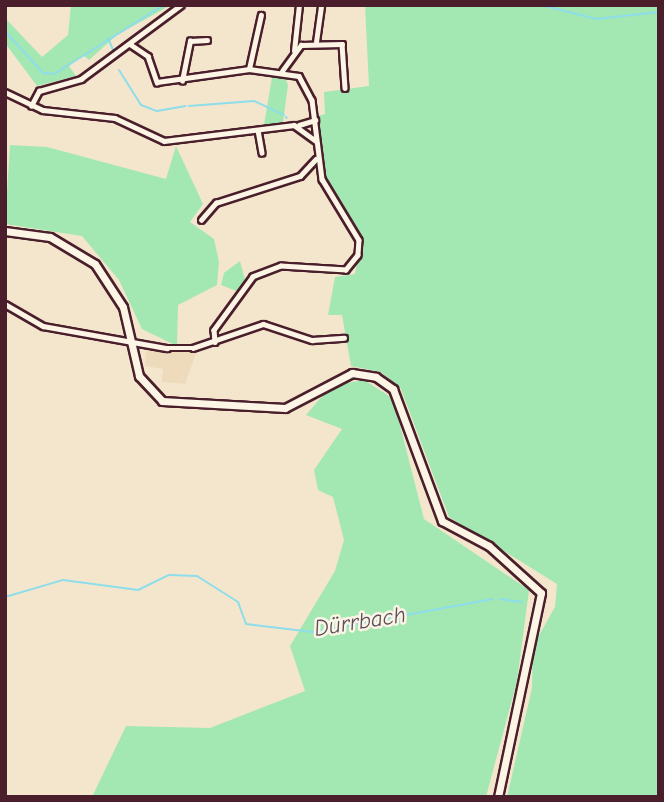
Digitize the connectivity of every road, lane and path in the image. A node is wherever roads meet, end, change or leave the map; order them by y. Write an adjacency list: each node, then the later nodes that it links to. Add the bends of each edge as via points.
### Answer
1 (181, 5): 7 (street)
2 (299, 5): 8 (street)
3 (321, 5): 6 (street)
4 (261, 15): 9 (street)
5 (207, 40): 11 (street, via 190,41)
6 (316, 42): 8 (street); 12 (street, via 342,44)
7 (130, 44): 11 (street, via 148,56 153,81); 14 (street, via 81,79 39,91)
8 (294, 51): 10 (street)
9 (249, 69): 10 (street); 11 (street)
10 (282, 71): 15 (street, via 304,81)
11 (182, 80)
12 (345, 88)
13 (5, 92): 14 (street)
14 (32, 106): 17 (street, via 115,118 150,136 178,141)
15 (315, 120): 16 (street); 18 (street)
16 (299, 125): 17 (street); 18 (street)
17 (258, 130): 19 (street)
18 (316, 141): 20 (street)
19 (262, 153)
20 (317, 158): 21 (street, via 300,176 216,203); 25 (street, via 325,186 359,240 355,262 338,272 281,266 261,272 214,330)
21 (201, 220)
22 (5, 232): 26 (main road, via 50,237 95,264 123,307)
23 (5, 304): 26 (street, via 32,323)
24 (344, 338): 25 (street, via 312,340 263,324)
25 (215, 342): 26 (street, via 178,349)
26 (131, 344): 27 (main road, via 143,384 177,405 285,408 342,375 365,374 386,383 402,403 442,521 531,578 541,593 540,610 526,643 524,682)
27 (498, 797)

